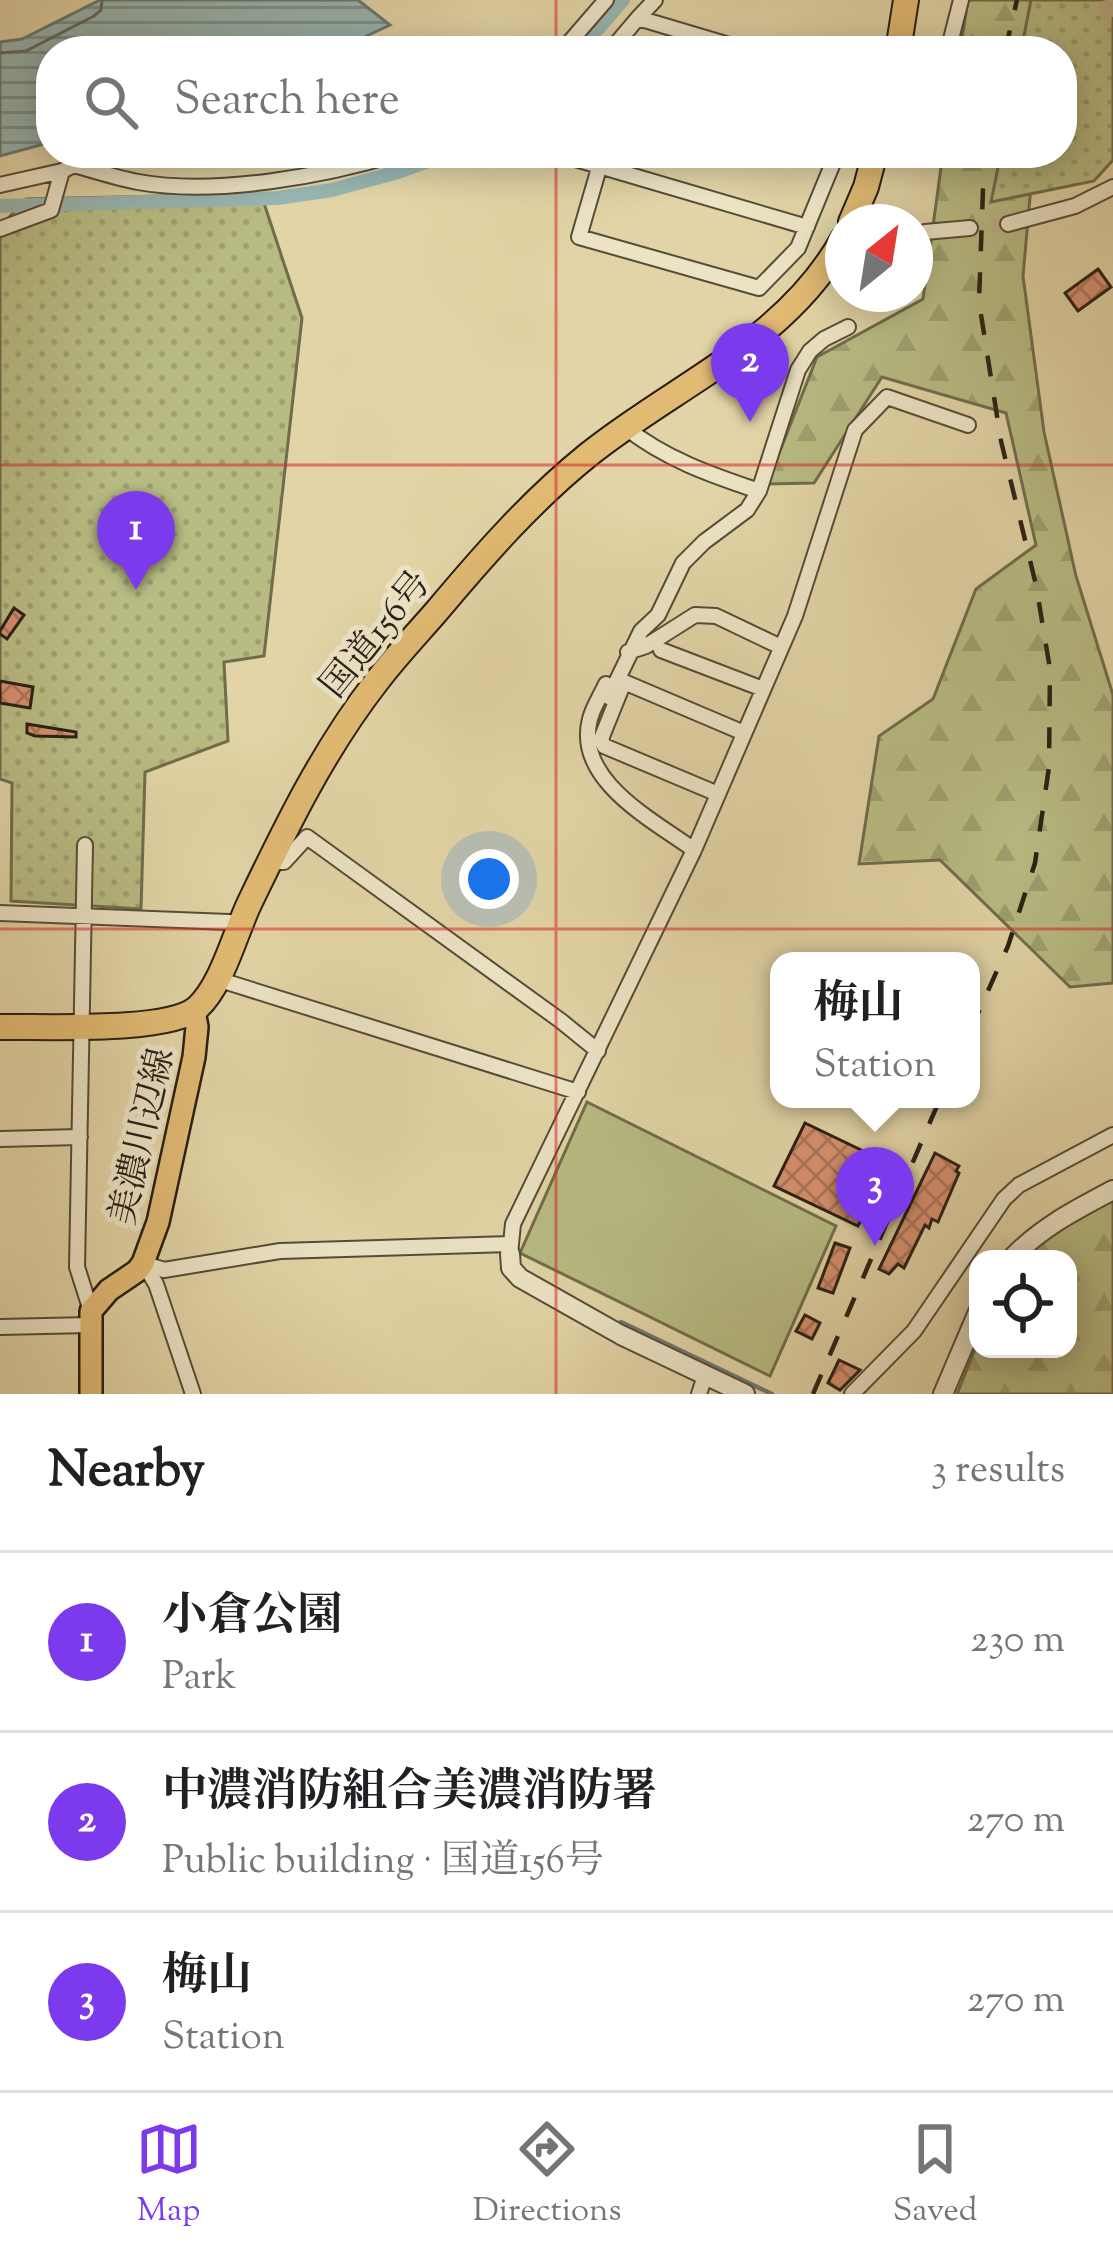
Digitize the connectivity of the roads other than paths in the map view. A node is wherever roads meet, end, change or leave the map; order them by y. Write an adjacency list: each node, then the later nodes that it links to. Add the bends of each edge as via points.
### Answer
1 (606, 0): 6 (street)
2 (655, 0): 5 (street)
3 (906, 0): 9 (highway)
4 (961, 0): 10 (street)
5 (638, 18): 7 (street); 8 (street)
6 (575, 36)
7 (623, 36)
8 (699, 36)
9 (900, 36)
10 (952, 36)
11 (68, 168): 17 (street)
12 (85, 168): 13 (street, via 188,187)
13 (340, 168)
14 (599, 168): 22 (street); 22 (street, via 579,237 759,288)
15 (831, 168): 22 (street)
16 (870, 168): 20 (highway, 国道156号)
17 (62, 171): 18 (street); 24 (street, via 51,210)
18 (0, 185)
19 (1113, 187): 21 (street)
20 (856, 204)
21 (1007, 224)
22 (807, 227)
23 (970, 228): 25 (street)
24 (0, 230)
25 (933, 231)
26 (825, 265): 29 (highway, 国道156号, via 758,335)
27 (848, 327): 30 (street, via 810,351 798,370)
28 (968, 425): 31 (street, via 887,397 855,430)
29 (625, 428): 30 (street, via 696,470); 40 (highway, 国道156号, via 486,552 376,682)
30 (759, 491): 32 (street, via 747,511 683,563)
31 (781, 646): 32 (street, via 716,616 695,615); 34 (street)
32 (633, 649): 35 (street, via 609,697); 39 (street, via 606,683 590,721 589,751 610,788)
33 (661, 650): 34 (street)
34 (763, 689): 36 (street)
35 (616, 702): 36 (street, via 624,682); 37 (street, via 604,746)
36 (744, 733): 37 (street)
37 (718, 794): 39 (street)
38 (85, 845): 42 (street)
39 (694, 850): 48 (street)
40 (269, 862): 43 (highway, 国道156号); 48 (street, via 284,862 307,837)
41 (0, 913): 42 (street)
42 (84, 918): 43 (street); 46 (street)
43 (238, 927): 44 (highway, 国道156号)
44 (217, 979): 45 (highway, 国道156号); 49 (street)
45 (194, 1011): 46 (highway, via 161,1022); 56 (main road, 美濃川辺線, via 194,1057)
46 (83, 1026): 47 (highway); 51 (street)
47 (0, 1027)
48 (598, 1051): 49 (street)
49 (578, 1092): 54 (street, via 513,1224)
50 (1113, 1135): 64 (street, via 1004,1199 914,1331)
51 (80, 1137): 52 (street); 57 (street, via 77,1268)
52 (0, 1139)
53 (1113, 1190): 55 (street)
54 (510, 1249): 56 (street, via 280,1251 164,1270); 60 (street, via 520,1278)
55 (1020, 1250)
56 (143, 1263): 57 (main road, 美濃川辺線); 62 (street)
57 (90, 1318): 58 (street); 61 (main road)
58 (0, 1327)
59 (969, 1333): 65 (street)
60 (702, 1385): 63 (street)
61 (91, 1394)
62 (193, 1394)
63 (745, 1394)
64 (852, 1394)
65 (943, 1394)

